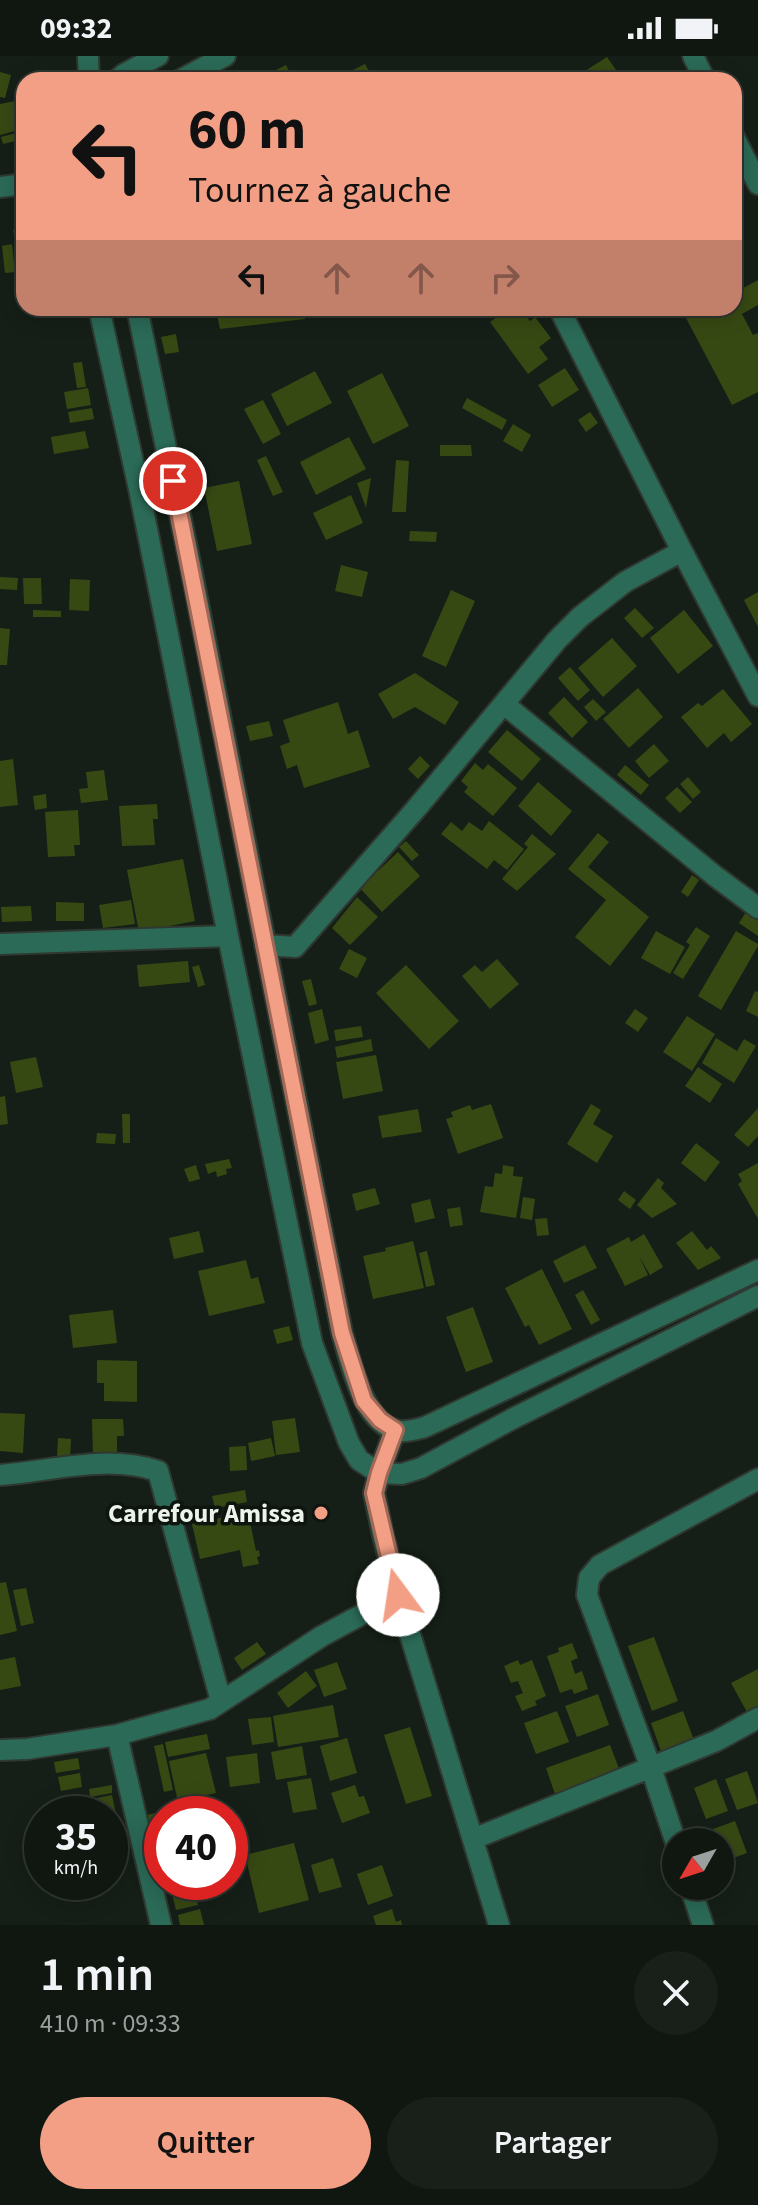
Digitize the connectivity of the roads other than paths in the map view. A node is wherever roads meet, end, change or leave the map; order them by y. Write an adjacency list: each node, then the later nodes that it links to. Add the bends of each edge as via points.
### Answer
1 (158, 56): 3 (street)
2 (225, 56): 4 (street)
3 (128, 72)
4 (195, 72)
5 (742, 153): 6 (street)
6 (758, 184)
7 (101, 316): 14 (street)
8 (139, 316): 16 (street)
9 (563, 316): 10 (street)
10 (682, 551): 11 (street); 12 (street, via 625,582 580,617)
11 (758, 696)
12 (504, 704): 13 (street); 16 (street, via 295,947)
13 (758, 908)
14 (228, 936): 15 (street); 20 (street, via 312,1343 349,1443 359,1460)
15 (0, 944)
16 (265, 945): 19 (street, via 342,1333 364,1401)
17 (758, 1270): 19 (street, via 425,1427)
18 (758, 1296): 20 (street, via 421,1468)
19 (395, 1430): 20 (street)
20 (379, 1473): 23 (street, via 374,1493)
21 (0, 1475): 24 (street, via 100,1463 158,1471)
22 (758, 1479): 28 (street, via 600,1565 589,1578 587,1595)
23 (398, 1595): 24 (street); 30 (street)
24 (221, 1701): 26 (street, via 210,1709)
25 (758, 1718): 28 (street)
26 (117, 1735): 27 (street); 32 (street)
27 (0, 1750)
28 (651, 1768): 29 (street); 30 (street)
29 (671, 1828)
30 (473, 1839): 33 (street)
31 (695, 1900): 34 (street)
32 (161, 1925)
33 (499, 1925)
34 (703, 1925)

